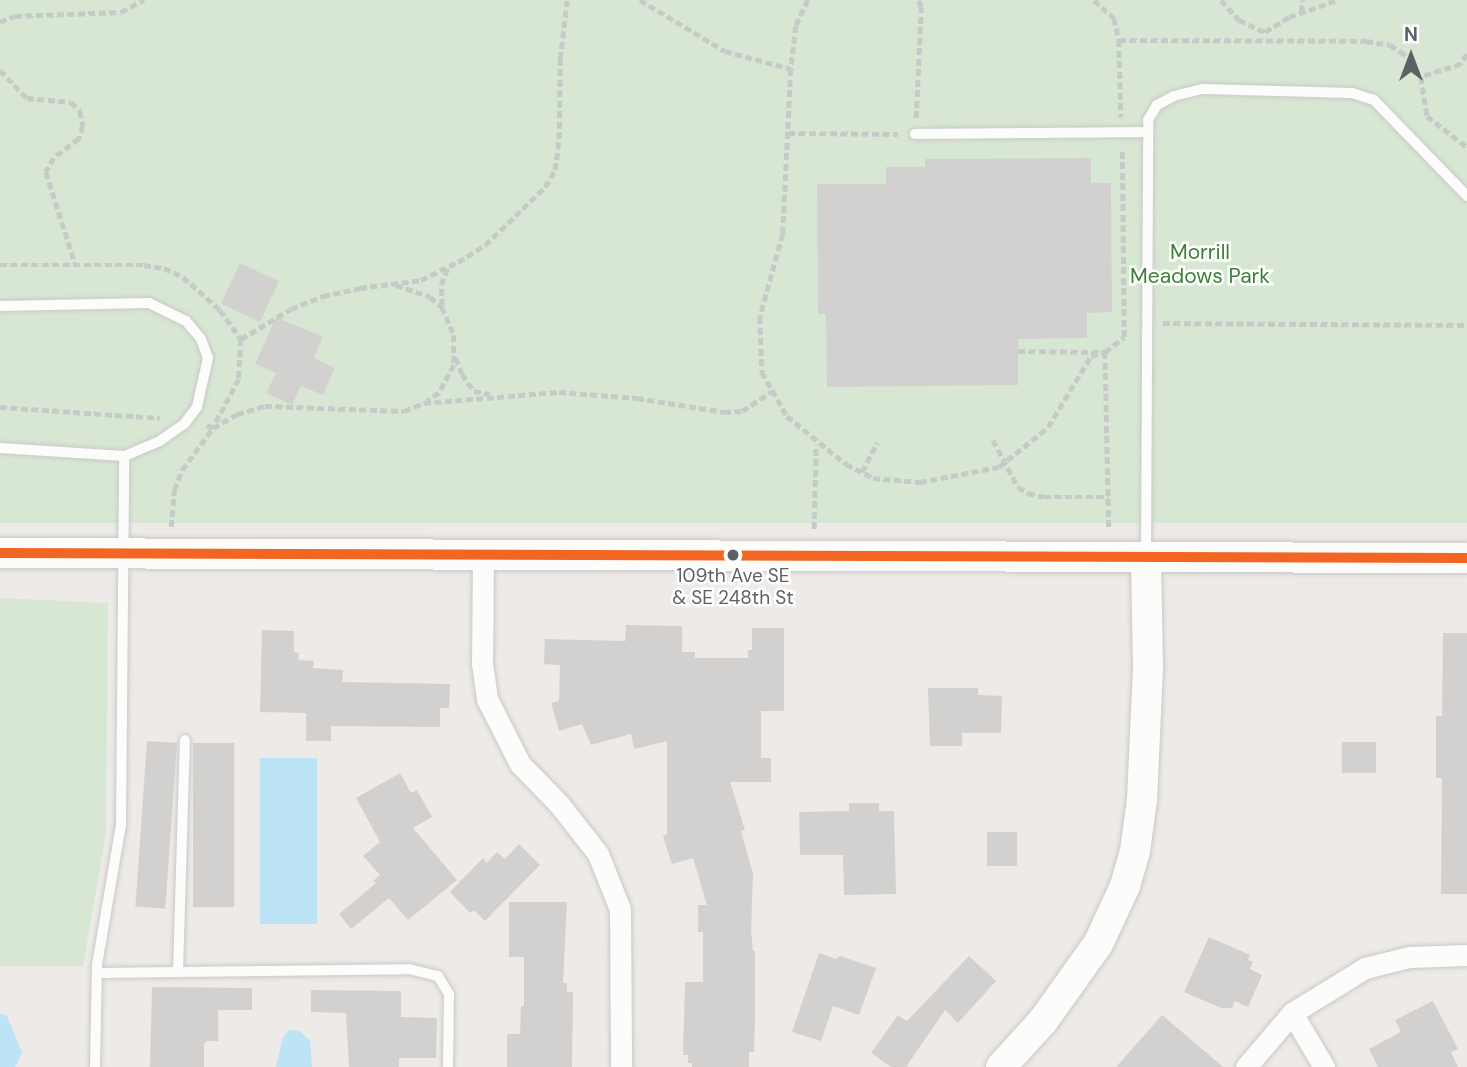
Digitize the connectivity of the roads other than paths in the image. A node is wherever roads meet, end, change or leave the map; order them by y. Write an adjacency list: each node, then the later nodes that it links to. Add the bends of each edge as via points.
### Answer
1 (1148, 132): 2 (lane); 3 (lane, via 1148,120 1157,105 1203,89 1352,93 1374,100); 10 (lane)
2 (915, 134)
3 (1467, 196)
4 (0, 306): 6 (lane, via 149,303 186,321 201,339 208,358 197,407 187,421 160,441)
5 (0, 448): 6 (lane)
6 (124, 456): 8 (lane)
7 (0, 553): 8 (street)
8 (125, 553): 9 (street); 15 (lane, via 121,825)
9 (483, 555): 10 (street); 19 (street, via 482,663 487,699 520,764 598,854 620,909)
10 (1146, 557): 11 (street); 20 (street, via 1148,666 1142,787 1131,863 1098,944 1043,1021)
11 (1467, 558)
12 (185, 740): 14 (lane)
13 (1467, 955): 16 (street, via 1409,957 1365,968)
14 (178, 972): 15 (lane); 18 (lane, via 409,969 438,976 449,994)
15 (97, 973): 17 (lane)
16 (1293, 1013): 21 (street); 22 (street)
17 (95, 1067)
18 (448, 1067)
19 (621, 1067)
20 (1000, 1067)
21 (1246, 1067)
22 (1324, 1067)

